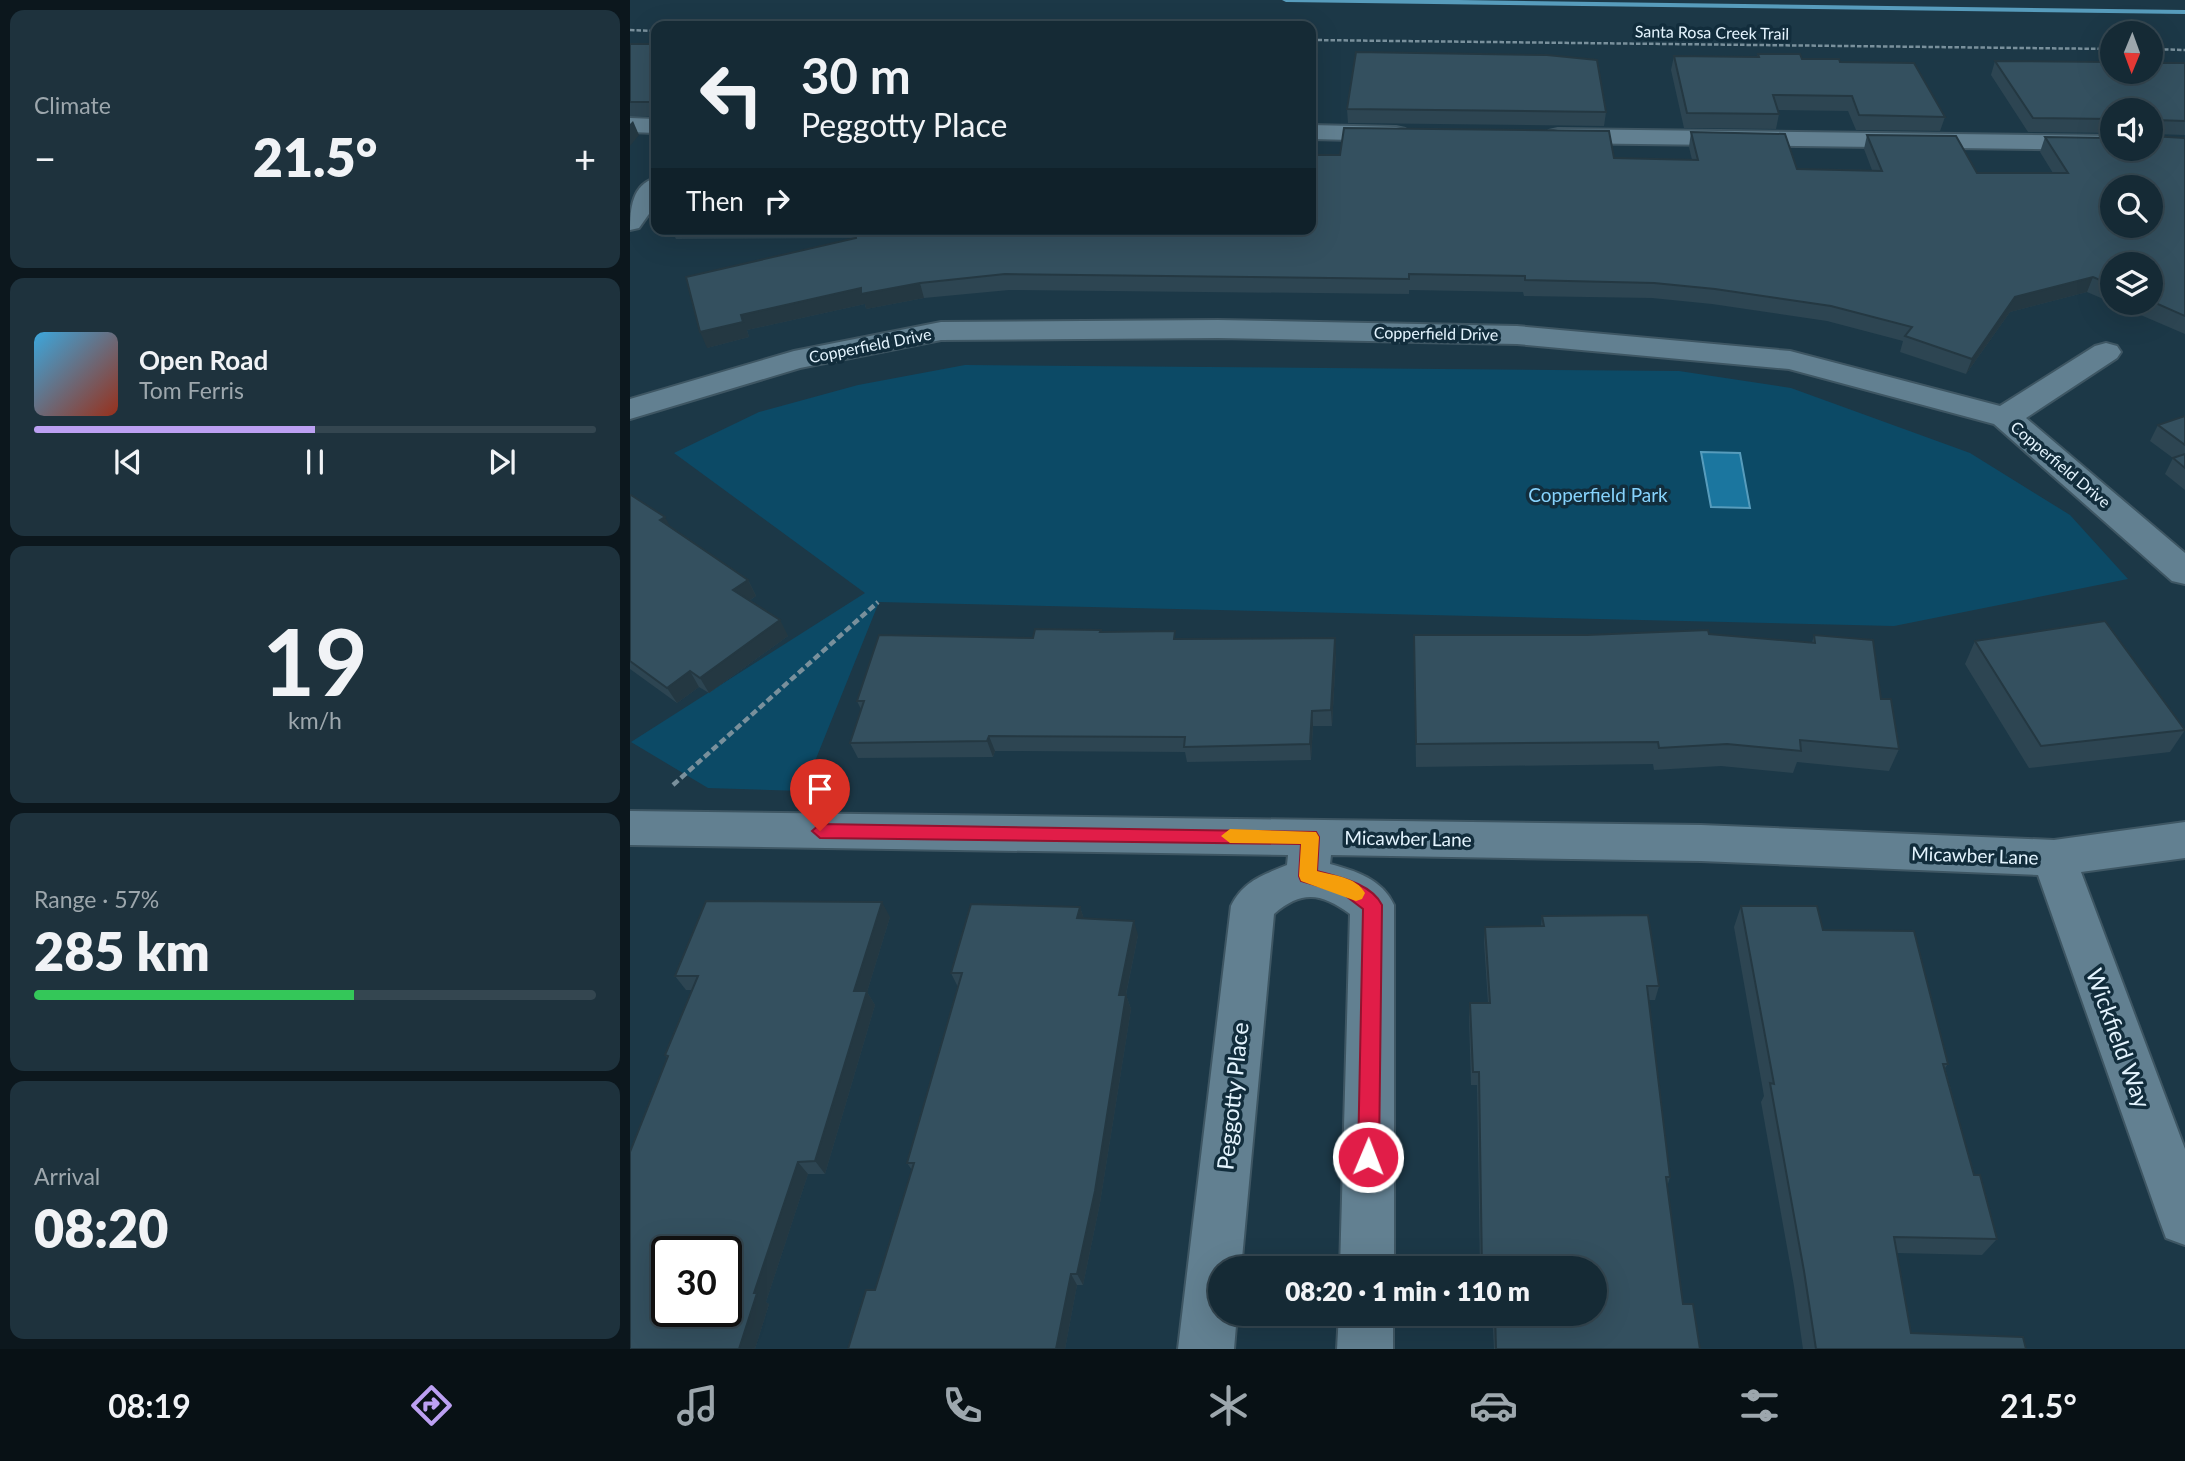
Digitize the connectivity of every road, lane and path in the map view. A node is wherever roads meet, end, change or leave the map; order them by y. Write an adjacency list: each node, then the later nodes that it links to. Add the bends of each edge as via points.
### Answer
1 (630, 30): 2 (path)
2 (651, 31)
3 (1316, 40): 4 (path, Santa Rosa Creek Trail)
4 (2100, 49)
5 (2163, 49): 6 (path)
6 (2185, 50)
7 (630, 125): 8 (street)
8 (651, 125)
9 (1316, 132): 10 (street)
10 (1415, 134)
11 (1536, 136): 12 (street)
12 (2100, 143)
13 (651, 193): 14 (street)
14 (630, 222)
15 (2105, 352): 17 (street)
16 (630, 409): 17 (street, Copperfield Drive, via 794,360 941,331 1217,329 1517,335 1790,360)
17 (2005, 417): 18 (street, Copperfield Drive)
18 (2185, 572)
19 (878, 602): 20 (path)
20 (671, 786)
21 (630, 828): 23 (street, Micawber Lane)
22 (2185, 840): 24 (street, Micawber Lane)
23 (1309, 856): 24 (street, Micawber Lane, via 1701,843); 26 (street, via 1372,905); 28 (street, Peggotty Place, via 1253,906)
24 (2054, 858): 25 (street, Wickfield Way)
25 (2185, 1219)
26 (1367, 1256)
27 (1366, 1326): 29 (street)
28 (1206, 1349)
29 (1365, 1349)

